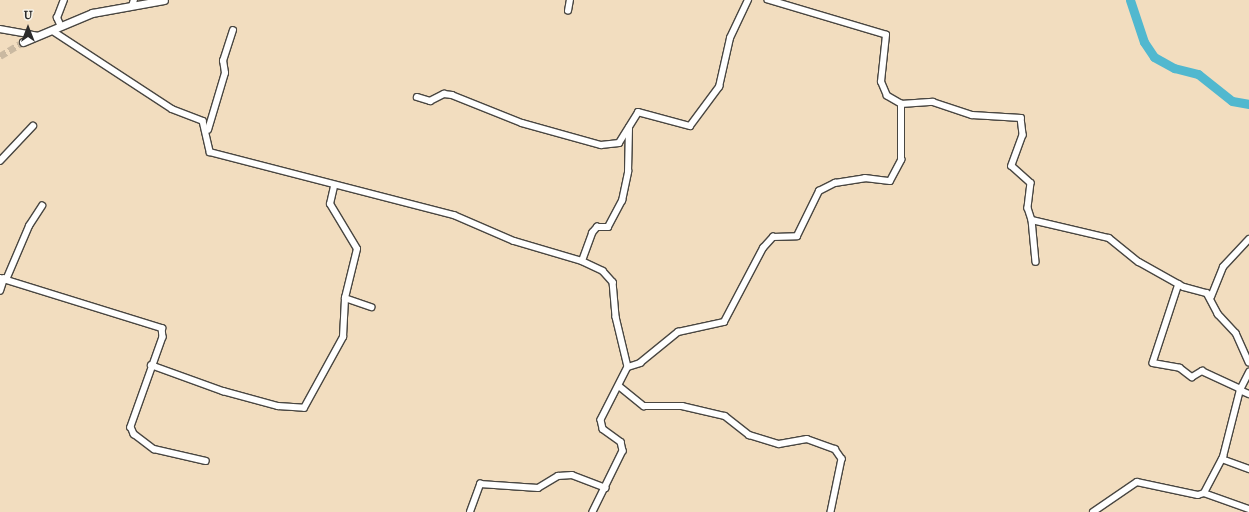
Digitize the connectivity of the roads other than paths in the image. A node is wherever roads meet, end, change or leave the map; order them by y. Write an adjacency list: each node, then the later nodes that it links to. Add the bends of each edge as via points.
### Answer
1 (64, 0): 8 (street, via 57,18)
2 (164, 0): 6 (street)
3 (570, 0): 7 (street)
4 (748, 0): 17 (street, via 730,38 719,88 692,124 687,126 638,112 633,116)
5 (768, 0): 15 (street, via 886,35 882,87 890,99)
6 (133, 3): 8 (street, via 92,13)
7 (568, 11)
8 (61, 27): 10 (street)
9 (0, 29): 12 (street)
10 (53, 31): 12 (street); 18 (street, via 163,104 203,121)
11 (233, 31): 18 (street, via 223,61 225,74)
12 (42, 36): 13 (street)
13 (23, 42)
14 (417, 97): 17 (street, via 430,101 444,94 452,95 522,124 601,145 619,143)
15 (901, 104): 22 (street, via 933,102 972,115 1021,118 1023,135 1012,166 1031,183 1028,208); 34 (street, via 903,154 891,180 865,178 835,183 819,191 797,236 773,237 763,248 724,322 678,332 640,363)
16 (33, 126): 19 (street)
17 (629, 128): 24 (street, via 628,172 620,207 608,227 597,227 592,233)
18 (208, 130): 20 (street, via 210,152)
19 (0, 161)
20 (334, 187): 24 (street, via 454,215 514,241); 30 (street, via 330,204 357,248)
21 (42, 206): 26 (street, via 29,226)
22 (1032, 220): 25 (street); 27 (street, via 1112,240 1139,262)
23 (1249, 238): 29 (street, via 1223,267)
24 (582, 261): 34 (street, via 603,271 613,282 616,316)
25 (1036, 262)
26 (3, 279): 28 (street); 33 (street, via 162,328 163,337)
27 (1179, 284): 29 (street); 37 (street, via 1153,363 1180,368 1192,377 1202,372)
28 (0, 291)
29 (1211, 297): 32 (street, via 1218,314 1236,332)
30 (345, 298): 31 (street); 33 (street, via 343,337 304,408 278,406 223,391)
31 (371, 307)
32 (1249, 362)
33 (151, 365): 40 (street, via 132,420 134,434 154,449)
34 (628, 367): 36 (street)
35 (1249, 372): 37 (street)
36 (619, 386): 42 (street, via 601,420 603,429 621,442 623,451); 47 (street, via 644,406 682,406 725,416 749,435 780,444 807,439 835,448 842,459)
37 (1240, 390): 38 (street); 39 (street)
38 (1249, 394)
39 (1222, 459): 41 (street); 43 (street)
40 (206, 460)
41 (1249, 469)
42 (606, 488): 45 (street, via 572,475 558,476 538,488 480,484); 46 (street)
43 (1204, 493): 44 (street); 48 (street, via 1198,495 1137,482)
44 (1249, 509)
45 (470, 512)
46 (593, 512)
47 (831, 512)
48 (1093, 512)

